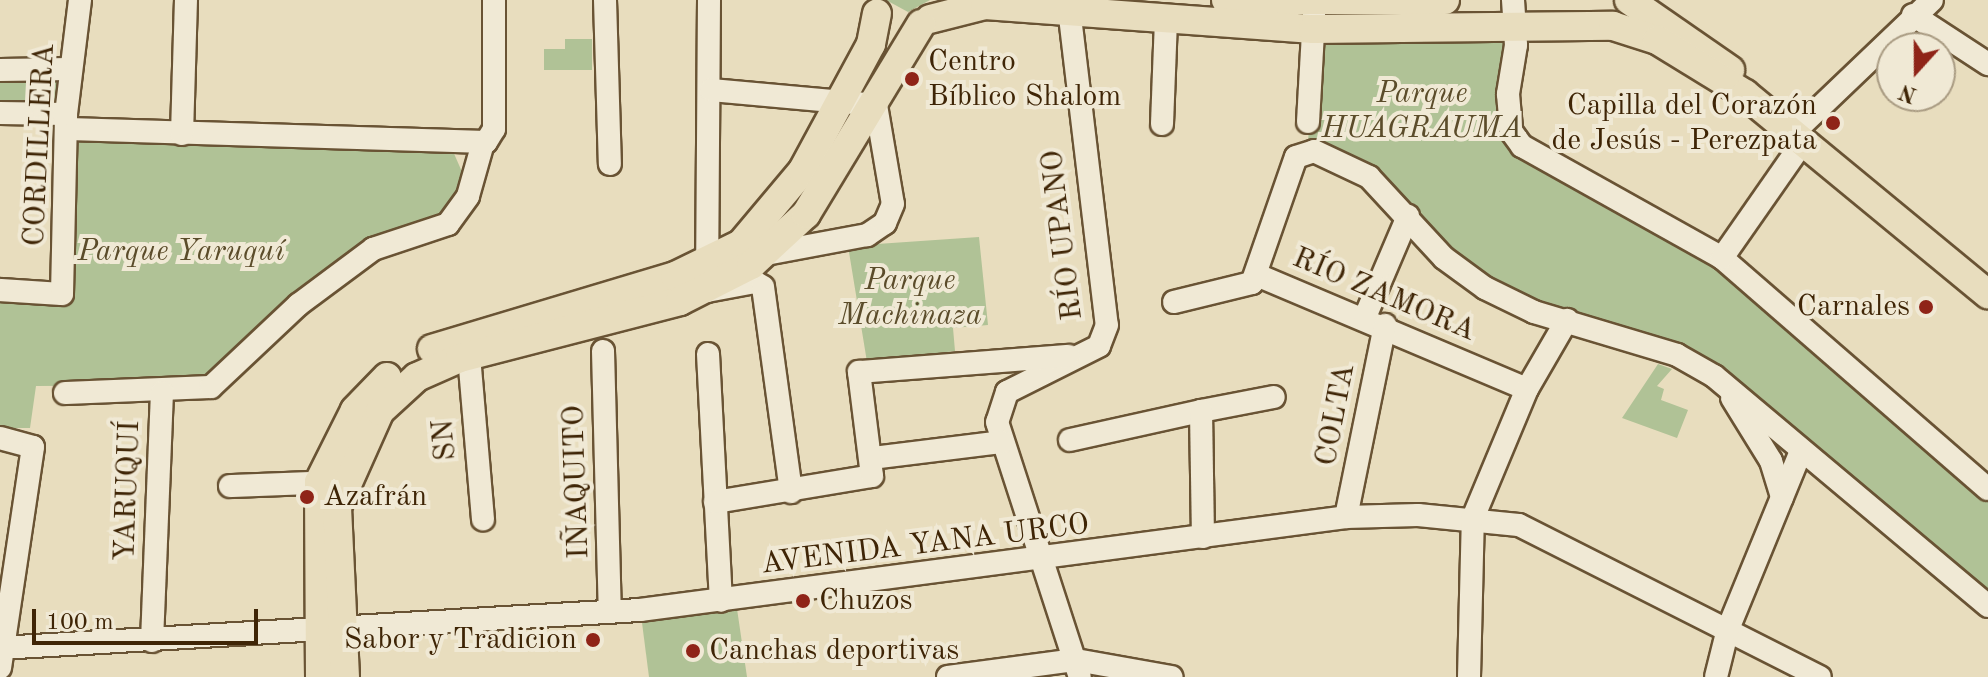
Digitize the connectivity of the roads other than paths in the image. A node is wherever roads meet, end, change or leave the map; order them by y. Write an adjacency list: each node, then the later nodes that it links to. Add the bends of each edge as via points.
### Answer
1 (80, 0): 18 (street, CORDILLERA)
2 (186, 0): 28 (street)
3 (494, 0): 30 (street, via 494,129)
4 (605, 0): 31 (street)
5 (709, 0): 20 (street)
6 (1226, 0): 15 (main road)
7 (1445, 0): 15 (main road)
8 (1629, 0): 21 (main road, via 1686,34 1736,75)
9 (1932, 0): 14 (street)
10 (869, 4): 13 (main road, via 895,24); 22 (main road, via 874,37)
11 (1068, 6): 13 (main road, via 985,5); 16 (main road); 46 (street, RÍO UPANO, via 1107,313 1099,346)
12 (1514, 12): 15 (main road); 21 (main road, via 1635,31); 34 (street, via 1508,94 1511,131 1522,146)
13 (932, 14): 23 (main road)
14 (1913, 15): 17 (street); 29 (street)
15 (1314, 16): 16 (main road); 26 (street)
16 (1166, 21): 27 (street)
17 (1988, 64)
18 (70, 69): 19 (street); 25 (street, CORDILLERA)
19 (0, 70)
20 (711, 90): 22 (street); 35 (street)
21 (1745, 94): 29 (main road)
22 (842, 97): 23 (street); 35 (main road, via 786,198)
23 (871, 101): 33 (main road, via 806,214); 33 (street, via 893,204 885,223 867,235)
24 (0, 113): 25 (street)
25 (67, 121): 28 (street); 37 (street, CORDILLERA, via 62,294)
26 (1308, 122)
27 (1162, 124)
28 (182, 134): 30 (street)
29 (1798, 138): 34 (street); 39 (main road)
30 (483, 143): 49 (street, via 468,196 448,224 373,249 298,305 211,387)
31 (610, 164)
32 (1408, 216): 36 (street, via 1369,177 1314,151 1296,157); 41 (street, via 1485,288); 42 (street, COLTA)
33 (765, 254): 38 (main road)
34 (1722, 258): 60 (street)
35 (711, 263): 38 (street); 58 (main road, via 418,356 355,410)
36 (1257, 275): 40 (street, RÍO ZAMORA, via 1244,289); 42 (street, RÍO ZAMORA)
37 (0, 290)
38 (707, 291): 45 (main road); 61 (street, via 763,287)
39 (1988, 294)
40 (1174, 302)
41 (1567, 320): 47 (street, via 1677,355); 48 (street)
42 (1375, 321): 48 (street, RÍO ZAMORA); 64 (street, COLTA)
43 (603, 351): 72 (street, IÑAQUITO)
44 (708, 354): 63 (street)
45 (469, 356): 58 (main road, via 394,396); 66 (street, SN)
46 (1074, 356): 55 (street, RÍO UPANO, via 1007,392 997,422); 57 (street, via 1021,354 859,372)
47 (1723, 383): 56 (street); 62 (street, via 1771,461)
48 (1527, 389): 65 (street)
49 (162, 392): 50 (street); 75 (street, YARUQUÍ)
50 (65, 393)
51 (1274, 397): 52 (street)
52 (1201, 411): 54 (street); 67 (street)
53 (0, 438): 68 (street, via 33,447)
54 (1070, 440)
55 (1002, 442): 57 (street); 69 (street, RÍO UPANO)
56 (1801, 451): 62 (street); 71 (street)
57 (872, 458): 61 (street, via 867,479)
58 (332, 482): 59 (street); 74 (main road)
59 (230, 486)
60 (1988, 489)
61 (791, 492): 63 (street)
62 (1782, 497): 73 (street)
63 (715, 502): 70 (street)
64 (1346, 517): 65 (street, AVENIDA YANA URCO); 67 (street, AVENIDA YANA URCO)
65 (1473, 518): 73 (street, AVENIDA YANA URCO, via 1519,525 1583,551); 82 (street)
66 (483, 519)
67 (1203, 537): 69 (street, AVENIDA YANA URCO)
68 (10, 542): 76 (street)
69 (1045, 561): 70 (street, AVENIDA YANA URCO); 77 (street, RÍO UPANO)
70 (721, 601): 72 (street, AVENIDA YANA URCO)
71 (1988, 606)
72 (610, 612): 74 (street, AVENIDA YANA URCO)
73 (1728, 629): 83 (street); 84 (street, AVENIDA YANA URCO)
74 (331, 633): 75 (street, AVENIDA YANA URCO); 78 (main road); 79 (main road)
75 (152, 641): 76 (street, AVENIDA YANA URCO)
76 (2, 654)
77 (1078, 669): 80 (street); 81 (street)
78 (320, 677)
79 (345, 677)
80 (948, 677)
81 (1171, 677)
82 (1469, 677)
83 (1716, 677)
84 (1820, 677)

